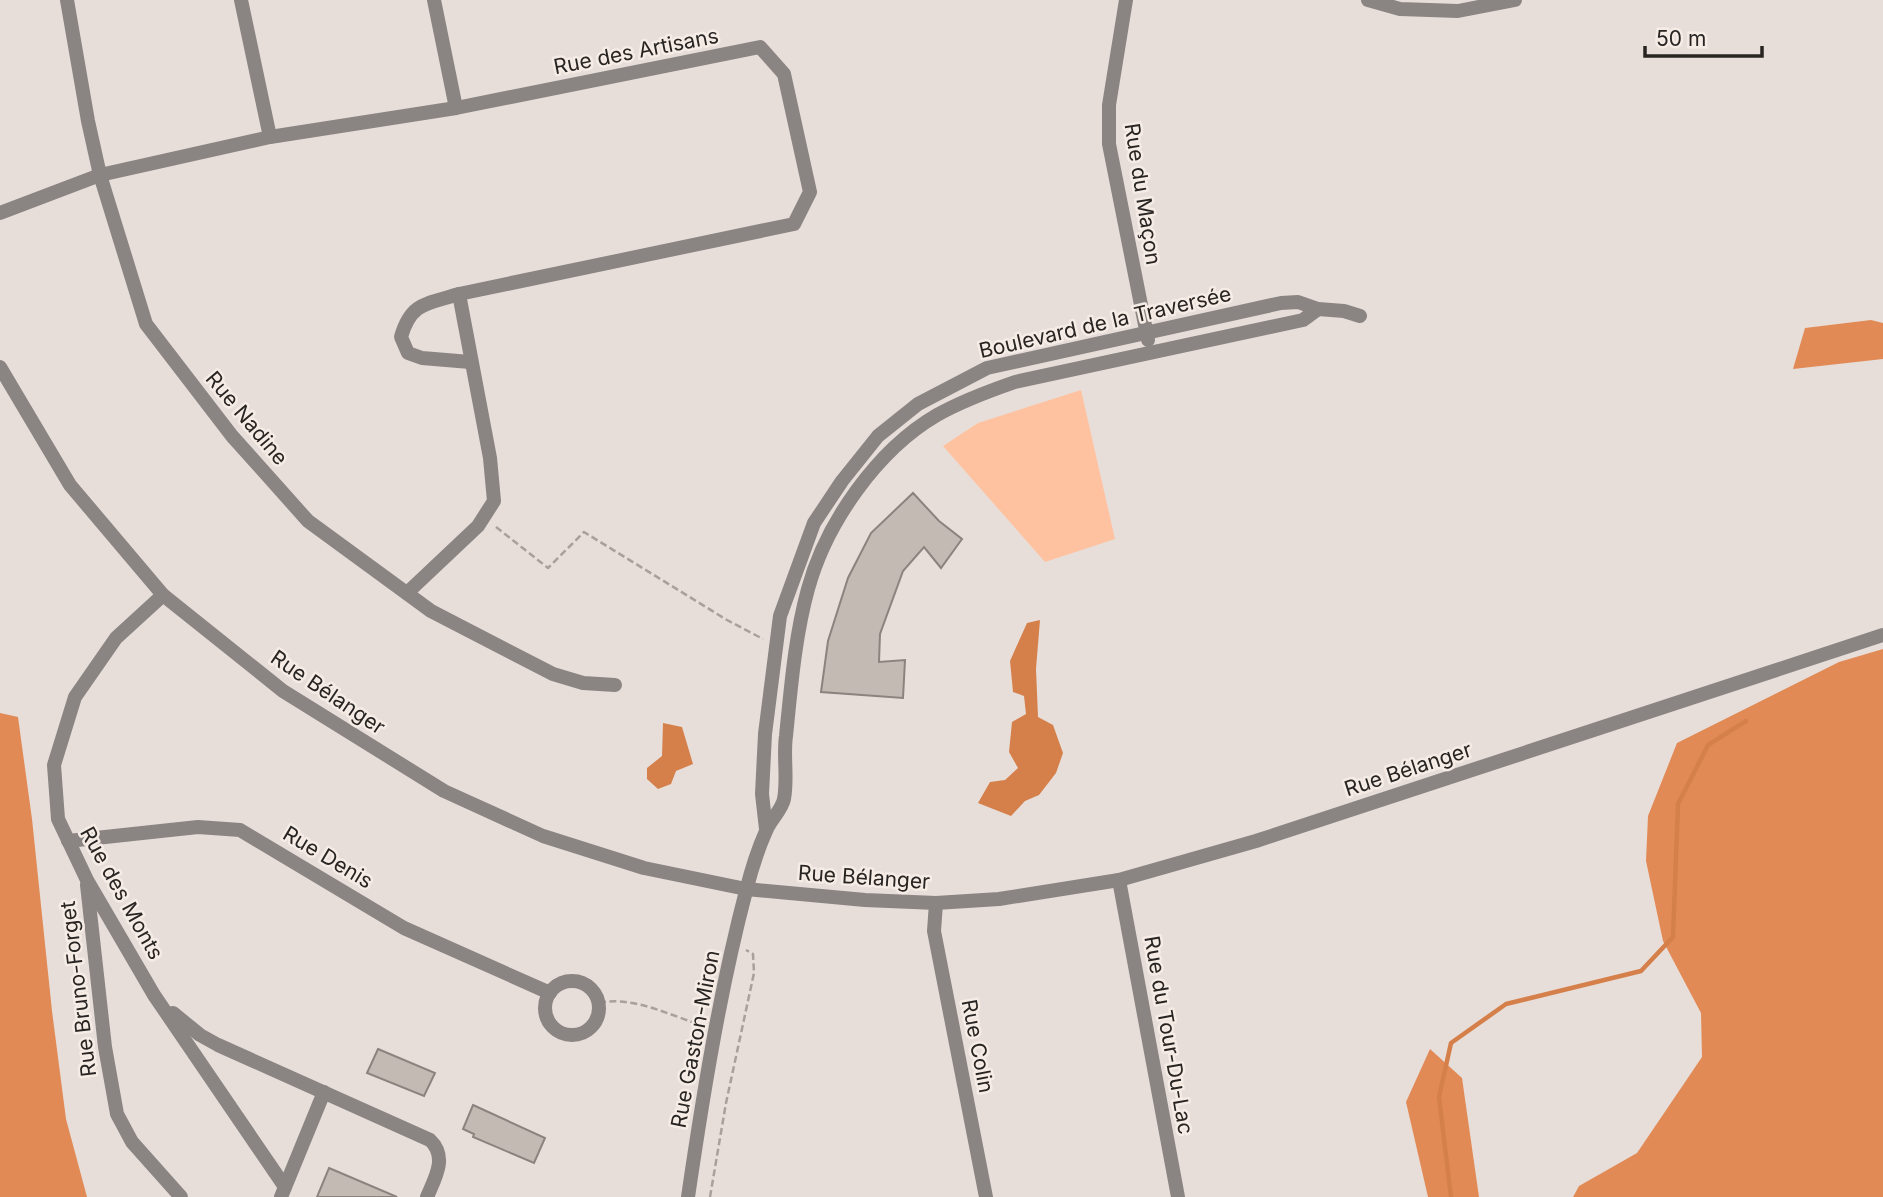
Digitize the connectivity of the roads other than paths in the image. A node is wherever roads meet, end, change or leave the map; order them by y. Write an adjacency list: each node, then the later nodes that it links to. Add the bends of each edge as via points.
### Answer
1 (67, 0): 9 (street, Rue Nadine)
2 (241, 0): 8 (street)
3 (434, 0): 7 (street)
4 (1126, 0): 14 (street, Rue du Maçon, via 1109,105 1110,144)
5 (1368, 0): 6 (street, via 1400,9 1458,11)
6 (1515, 0)
7 (456, 108): 8 (street, Rue des Artisans); 11 (street, Rue des Artisans, via 760,47 784,74 810,192 794,224)
8 (270, 137): 9 (street, Rue des Artisans)
9 (100, 175): 10 (street, Rue des Artisans); 18 (street, Rue Nadine, via 146,324 232,436 309,521)
10 (0, 213)
11 (459, 294): 16 (street); 16 (street, Rue des Artisans, via 417,307 406,320 401,337 408,353)
12 (1318, 309): 13 (street, Boulevard de la Traversée); 14 (street, Boulevard de la Traversée, via 1298,302 1282,303); 15 (street, Boulevard de la Traversée, via 1303,320)
13 (1360, 316)
14 (1146, 332): 15 (street, Rue du Maçon); 22 (street, Boulevard de la Traversée, via 987,368 918,404 878,436 842,481 814,523 780,616 765,734 762,782)
15 (1150, 352): 22 (street, Boulevard de la Traversée, via 1015,382 978,395 936,416 896,447 857,490 822,547 808,590 785,739 784,801)
16 (470, 362): 18 (street, via 494,501 478,526)
17 (0, 367): 19 (street, Rue Bélanger, via 70,485)
18 (407, 593): 21 (street, Rue Nadine, via 431,611 553,674 583,683)
19 (163, 595): 23 (street, Rue des Monts, via 116,638 75,697 54,765 58,819); 26 (street, Rue Bélanger, via 283,691 444,791 542,835 643,868)
20 (1883, 635): 25 (street, Rue Bélanger, via 1282,832)
21 (615, 685)
22 (766, 829): 26 (street, Boulevard de la Traversée)
23 (68, 841): 24 (street, Rue des Monts); 28 (street, Rue Denis, via 198,827 240,830 404,928)
24 (87, 880): 29 (street, Rue des Monts); 32 (street, Rue Bruno-Forget, via 104,1047 117,1114 132,1142)
25 (1119, 880): 27 (street, Rue Bélanger, via 999,899); 36 (street, Rue du Tour-Du-Lac)
26 (746, 889): 27 (street, Rue Bélanger); 34 (street, Rue Gaston-Miron, via 716,1028)
27 (936, 903): 35 (street, Rue Colin, via 934,931)
28 (550, 993): 28 (street, via 545,1010 559,1032 584,1033 592,1028 599,1012 596,994 582,983 565,982)
29 (154, 995): 30 (street, Rue des Monts, via 218,1045); 31 (street, Rue des Monts)
30 (324, 1092): 31 (street); 33 (street, Rue des Monts, via 435,1144 440,1160)
31 (283, 1192)
32 (181, 1197)
33 (427, 1197)
34 (688, 1197)
35 (986, 1197)
36 (1178, 1197)

